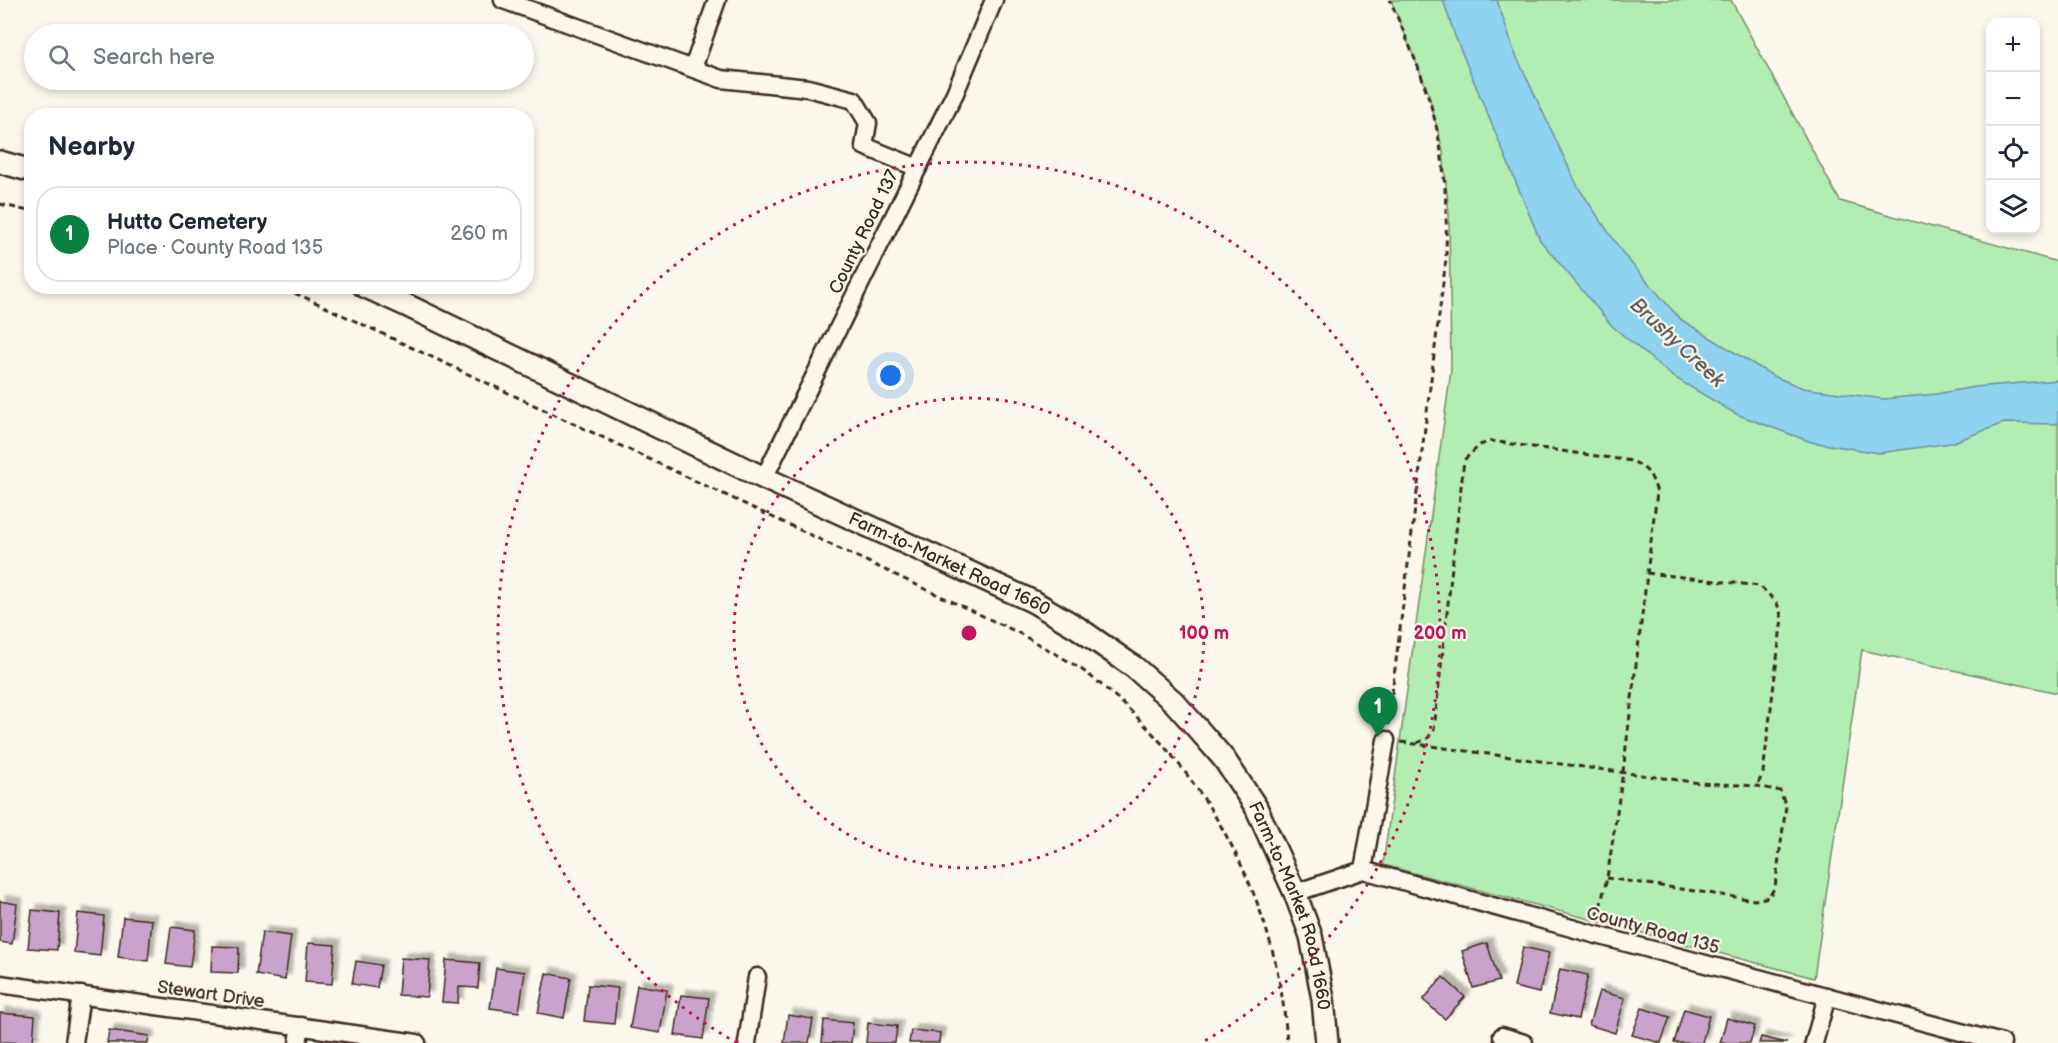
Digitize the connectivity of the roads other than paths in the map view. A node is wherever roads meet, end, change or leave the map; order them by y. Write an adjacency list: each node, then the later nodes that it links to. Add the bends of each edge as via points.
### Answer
1 (503, 0): 4 (street)
2 (717, 0): 4 (street)
3 (994, 0): 6 (street, County Road 137)
4 (693, 68): 6 (street, via 722,79 808,88 854,100 868,123 864,146)
5 (0, 162): 7 (main road)
6 (918, 168): 9 (street, County Road 137)
7 (24, 169)
8 (382, 294): 9 (main road, Farm-to-Market Road 1660)
9 (764, 478): 12 (main road, Farm-to-Market Road 1660, via 1034,602 1134,667 1174,702 1224,759 1256,807)
10 (1386, 741): 11 (street)
11 (1363, 870): 12 (street); 16 (street, County Road 135)
12 (1295, 893): 22 (main road, Farm-to-Market Road 1660, via 1311,936)
13 (757, 977): 21 (street)
14 (0, 984): 15 (street, Stewart Drive)
15 (81, 995): 17 (street, Stewart Drive); 19 (street)
16 (1827, 996): 24 (street); 25 (street, County Road 135)
17 (299, 1035): 20 (street, Stewart Drive)
18 (1502, 1036): 23 (street)
19 (74, 1043)
20 (417, 1043)
21 (747, 1043)
22 (1327, 1043)
23 (1524, 1043)
24 (1814, 1043)
25 (2002, 1043)

